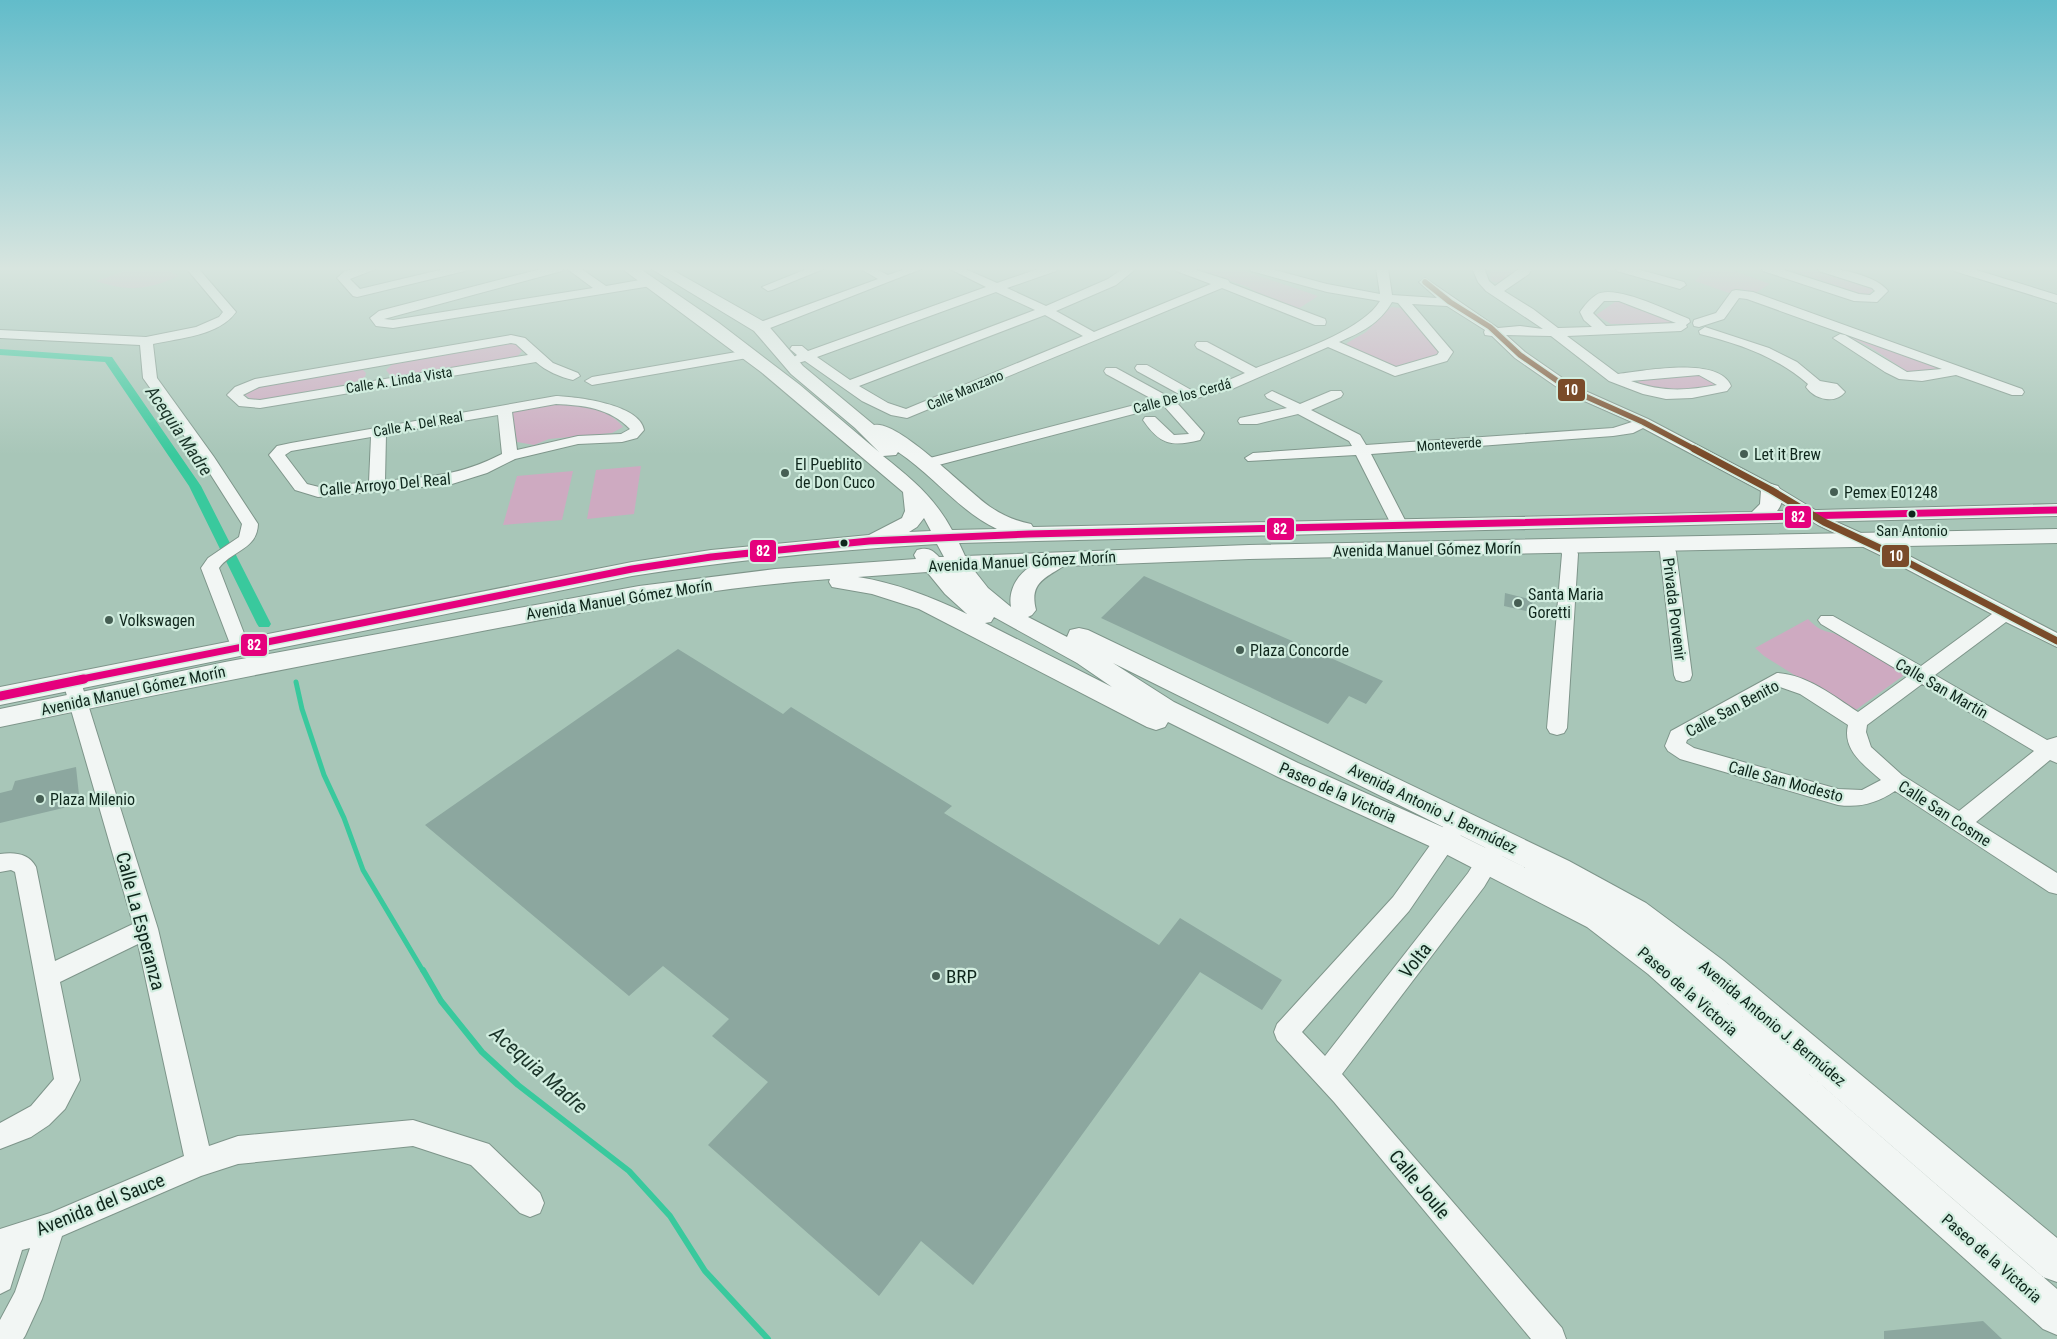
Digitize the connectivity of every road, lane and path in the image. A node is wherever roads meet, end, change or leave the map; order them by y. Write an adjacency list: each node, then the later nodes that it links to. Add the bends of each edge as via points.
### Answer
1 (196, 330): 21 (street)
2 (718, 330): 24 (main road)
3 (764, 330): 25 (main road, Avenida Antonio J. Bermúdez)
4 (853, 330): 25 (street)
5 (872, 330): 25 (street)
6 (991, 330): 36 (street)
7 (1082, 330): 20 (street)
8 (1110, 330): 20 (street, Calle Manzano)
9 (1353, 330): 22 (street, Calle De los Cerdá)
10 (1428, 330): 22 (street, via 1446,352 1442,358 1395,372)
11 (1485, 330): 19 (street)
12 (1488, 330): 19 (street)
13 (1591, 330): 17 (street)
14 (1711, 330): 35 (street, via 1775,355)
15 (1829, 330): 30 (street, via 1905,377)
16 (1836, 330): 30 (street)
17 (1552, 332): 19 (street, via 1532,336); 33 (street)
18 (0, 334): 21 (street)
19 (1494, 336): 49 (street, via 1516,364 1554,391 1598,412)
20 (1094, 337): 43 (street, Calle Manzano, via 907,414)
21 (146, 341): 84 (street, via 150,378 250,524 248,536 239,546 218,558 210,568)
22 (1330, 342): 31 (street, Calle De los Cerdá)
23 (1202, 345): 31 (street)
24 (743, 351): 37 (street, Calle A. Del Real); 46 (main road)
25 (794, 355): 32 (main road, Avenida Antonio J. Bermúdez); 36 (street, Calle Manzano)
26 (386, 359): 27 (street, via 512,339 520,341); 34 (street); 34 (street, Calle A. Linda Vista, via 255,383 234,395 244,403 260,404)
27 (543, 362): 34 (street, Calle A. Linda Vista); 37 (street, via 554,375)
28 (1142, 368): 41 (street)
29 (1111, 371): 42 (street)
30 (1954, 371): 38 (street)
31 (1256, 374): 41 (street, Calle De los Cerdá)
32 (807, 377): 43 (main road); 51 (main road, Avenida Antonio J. Bermúdez, via 862,424)
33 (1614, 378): 33 (street, via 1652,394 1670,396 1702,394 1724,386 1722,381 1701,372)
34 (383, 382)
35 (1816, 384)
36 (849, 385): 43 (street, Calle Manzano)
37 (575, 386): 44 (street, Calle A. Del Real); 54 (street, Calle Arroyo Del Real, via 611,407 637,430 622,438 561,443)
38 (2016, 392)
39 (1336, 394): 45 (street)
40 (1272, 395): 45 (street)
41 (1192, 396): 42 (street, Calle De los Cerdá)
42 (1168, 402): 47 (street, via 1198,433 1195,437 1175,442 1169,440); 56 (street, Calle De los Cerdá)
43 (868, 408): 56 (main road)
44 (504, 409): 50 (street, Calle A. Del Real); 54 (street)
45 (1301, 410): 48 (street); 52 (street, via 1355,438)
46 (830, 418): 51 (main road); 58 (main road)
47 (1150, 420)
48 (1245, 422)
49 (1645, 425): 52 (street, Monteverde, via 1613,432); 59 (street)
50 (379, 431): 53 (street, Calle A. Del Real, via 291,446); 57 (street)
51 (871, 436): 72 (main road, Avenida Antonio J. Bermúdez, via 940,499)
52 (1362, 450): 55 (street, Monteverde); 63 (street)
53 (280, 451): 57 (street, Calle Arroyo Del Real, via 277,455 306,490 318,492)
54 (510, 456): 57 (street, Calle Arroyo Del Real, via 482,470 452,479)
55 (1253, 458)
56 (927, 463): 65 (main road, via 996,522 1019,528)
57 (377, 487)
58 (913, 490): 68 (main road, via 917,507 912,519 896,530); 72 (main road)
59 (1772, 490): 61 (main road, via 1771,505); 62 (street)
60 (2057, 510): 62 (main road, Avenida Manuel Gómez Morín)
61 (1759, 516): 62 (main road, Avenida Manuel Gómez Morín); 64 (main road, Avenida Manuel Gómez Morín, via 1551,525)
62 (1814, 516): 67 (street)
63 (1400, 526): 64 (main road, Avenida Manuel Gómez Morín); 65 (main road, Avenida Manuel Gómez Morín); 73 (main road, via 1401,537)
64 (1438, 526): 71 (main road, via 1436,538)
65 (1077, 534): 72 (main road, Avenida Manuel Gómez Morín)
66 (2057, 536): 67 (main road, Avenida Manuel Gómez Morín)
67 (1864, 541): 69 (main road, Avenida Manuel Gómez Morín); 81 (street)
68 (863, 542): 72 (main road, Avenida Manuel Gómez Morín, via 906,540); 74 (main road, Avenida Manuel Gómez Morín)
69 (1665, 545): 70 (main road, Avenida Manuel Gómez Morín); 85 (street, Privada Porvenir)
70 (1567, 546): 71 (main road, Avenida Manuel Gómez Morín); 92 (street, via 1570,554)
71 (1448, 547): 73 (main road, Avenida Manuel Gómez Morín)
72 (960, 550): 75 (main road, Avenida Manuel Gómez Morín, via 1014,554 1031,560); 77 (main road, Avenida Manuel Gómez Morín); 80 (main road, Avenida Antonio J. Bermúdez, via 999,591); 87 (main road, via 952,589 997,626 1071,662)
73 (1388, 550): 75 (main road, Avenida Manuel Gómez Morín)
74 (711, 556): 76 (main road, Avenida Manuel Gómez Morín); 78 (main road, via 688,574)
75 (1058, 560): 80 (main road, via 1029,578 1021,598)
76 (647, 566): 79 (main road, via 658,574 657,580); 84 (main road, Avenida Manuel Gómez Morín)
77 (775, 576): 78 (main road, Avenida Manuel Gómez Morín); 95 (main road, via 853,584 897,593 964,622 1174,729 1241,757)
78 (698, 585): 79 (main road, Avenida Manuel Gómez Morín)
79 (639, 594): 88 (main road, Avenida Manuel Gómez Morín, via 225,671)
80 (1024, 610): 97 (main road, Avenida Antonio J. Bermúdez)
81 (2005, 614): 83 (street); 86 (street)
82 (1827, 620): 86 (street, Calle San Martín)
83 (2057, 641)
84 (241, 649): 88 (main road, Avenida Manuel Gómez Morín)
85 (1683, 674)
86 (1920, 675): 91 (street); 94 (street, Calle San Martín)
87 (1126, 682): 95 (main road, Paseo de la Victoria, via 1159,706); 97 (main road, via 1164,694 1342,779)
88 (75, 692): 89 (main road, Avenida Manuel Gómez Morín); 90 (main road, Avenida Manuel Gómez Morín); 103 (street, Calle La Esperanza)
89 (0, 696)
90 (0, 718)
91 (1858, 722): 93 (street, Calle San Benito, via 1795,682 1777,680 1678,736); 96 (street, Calle San Cosme, via 1856,732 1863,752)
92 (1557, 728)
93 (1676, 746): 96 (street, Calle San Modesto, via 1687,754 1838,797 1862,799)
94 (2054, 749): 98 (street)
95 (1288, 770): 99 (main road, Paseo de la Victoria)
96 (1895, 781): 98 (street, Calle San Cosme)
97 (1389, 788): 99 (main road, Avenida Antonio J. Bermúdez)
98 (1960, 823): 102 (street, Calle San Cosme)
99 (1453, 831): 100 (main road, Paseo de la Victoria); 105 (street, Calle Joule, via 1401,904 1286,1032)
100 (1494, 852): 105 (street, Volta); 111 (main road, Avenida Antonio J. Bermúdez, via 1606,895 1664,932); 113 (main road, Paseo de la Victoria, via 1638,946)
101 (0, 863): 104 (street, via 13,862 24,867)
102 (2057, 885)
103 (144, 923): 104 (street); 107 (street, Calle La Esperanza)
104 (47, 970): 106 (street, via 67,1080 61,1094 46,1112 26,1126)
105 (1326, 1075): 116 (street, Calle Joule)
106 (0, 1136)
107 (199, 1163): 108 (street, Avenida del Sauce, via 238,1150 413,1133 479,1154); 109 (street, Avenida del Sauce)
108 (530, 1203)
109 (51, 1227): 110 (street, Avenida del Sauce); 115 (street, via 26,1304)
110 (6, 1241): 112 (street)
111 (2057, 1263)
112 (0, 1279)
113 (2057, 1315)
114 (0, 1334): 115 (street)
115 (6, 1339)
116 (1550, 1339)

